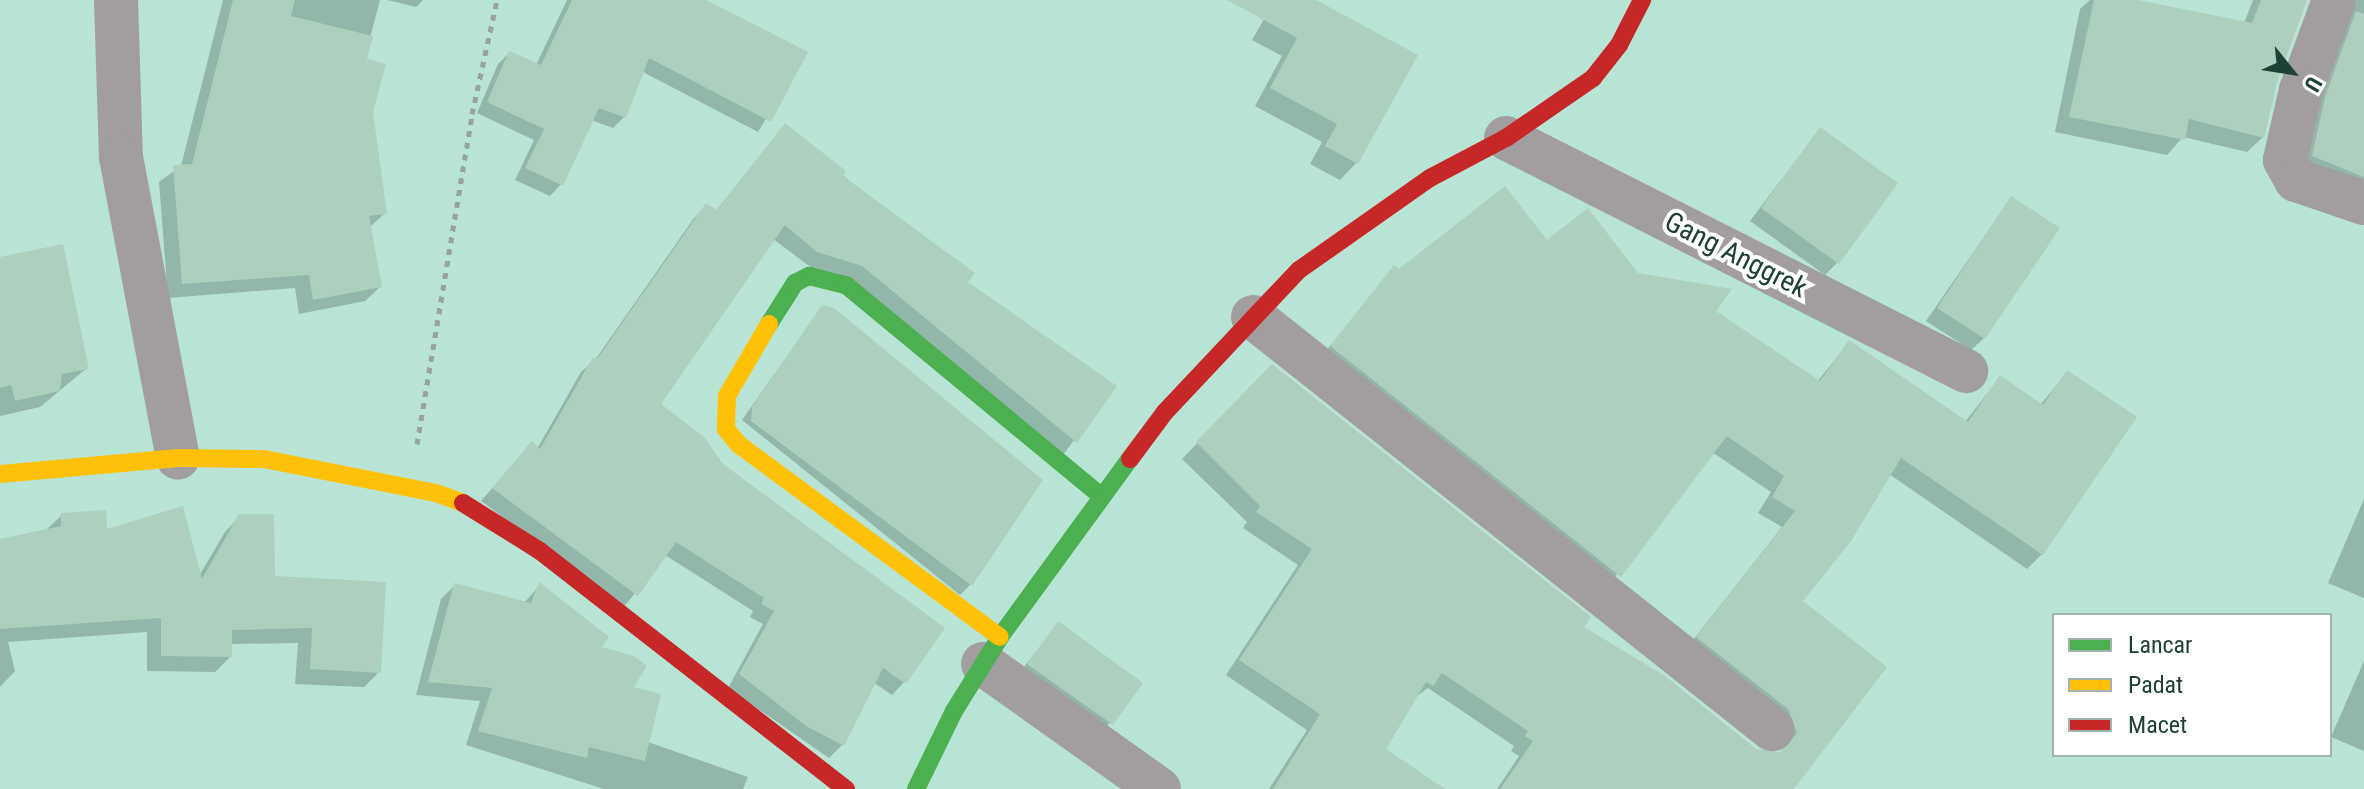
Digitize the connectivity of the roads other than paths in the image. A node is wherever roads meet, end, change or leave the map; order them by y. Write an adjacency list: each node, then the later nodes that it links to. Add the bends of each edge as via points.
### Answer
1 (116, 0): 8 (street, via 121,157)
2 (1642, 0): 4 (street, via 1619,45 1593,78)
3 (2334, 0): 5 (street, via 2301,90 2285,160 2296,180)
4 (1506, 138): 6 (street, via 1430,178 1342,237 1299,270); 7 (street, Gang Anggrek)
5 (2364, 203)
6 (1253, 317): 10 (street, via 1165,412); 12 (street)
7 (1966, 371)
8 (178, 458): 9 (street); 13 (street, via 264,459 410,484 467,505 540,551)
9 (0, 474)
10 (1100, 495): 11 (street); 11 (street, via 846,285 809,276 785,297 727,396 726,429)
11 (991, 651): 14 (street); 15 (street)
12 (1772, 729)
13 (846, 789)
14 (916, 789)
15 (1159, 789)

